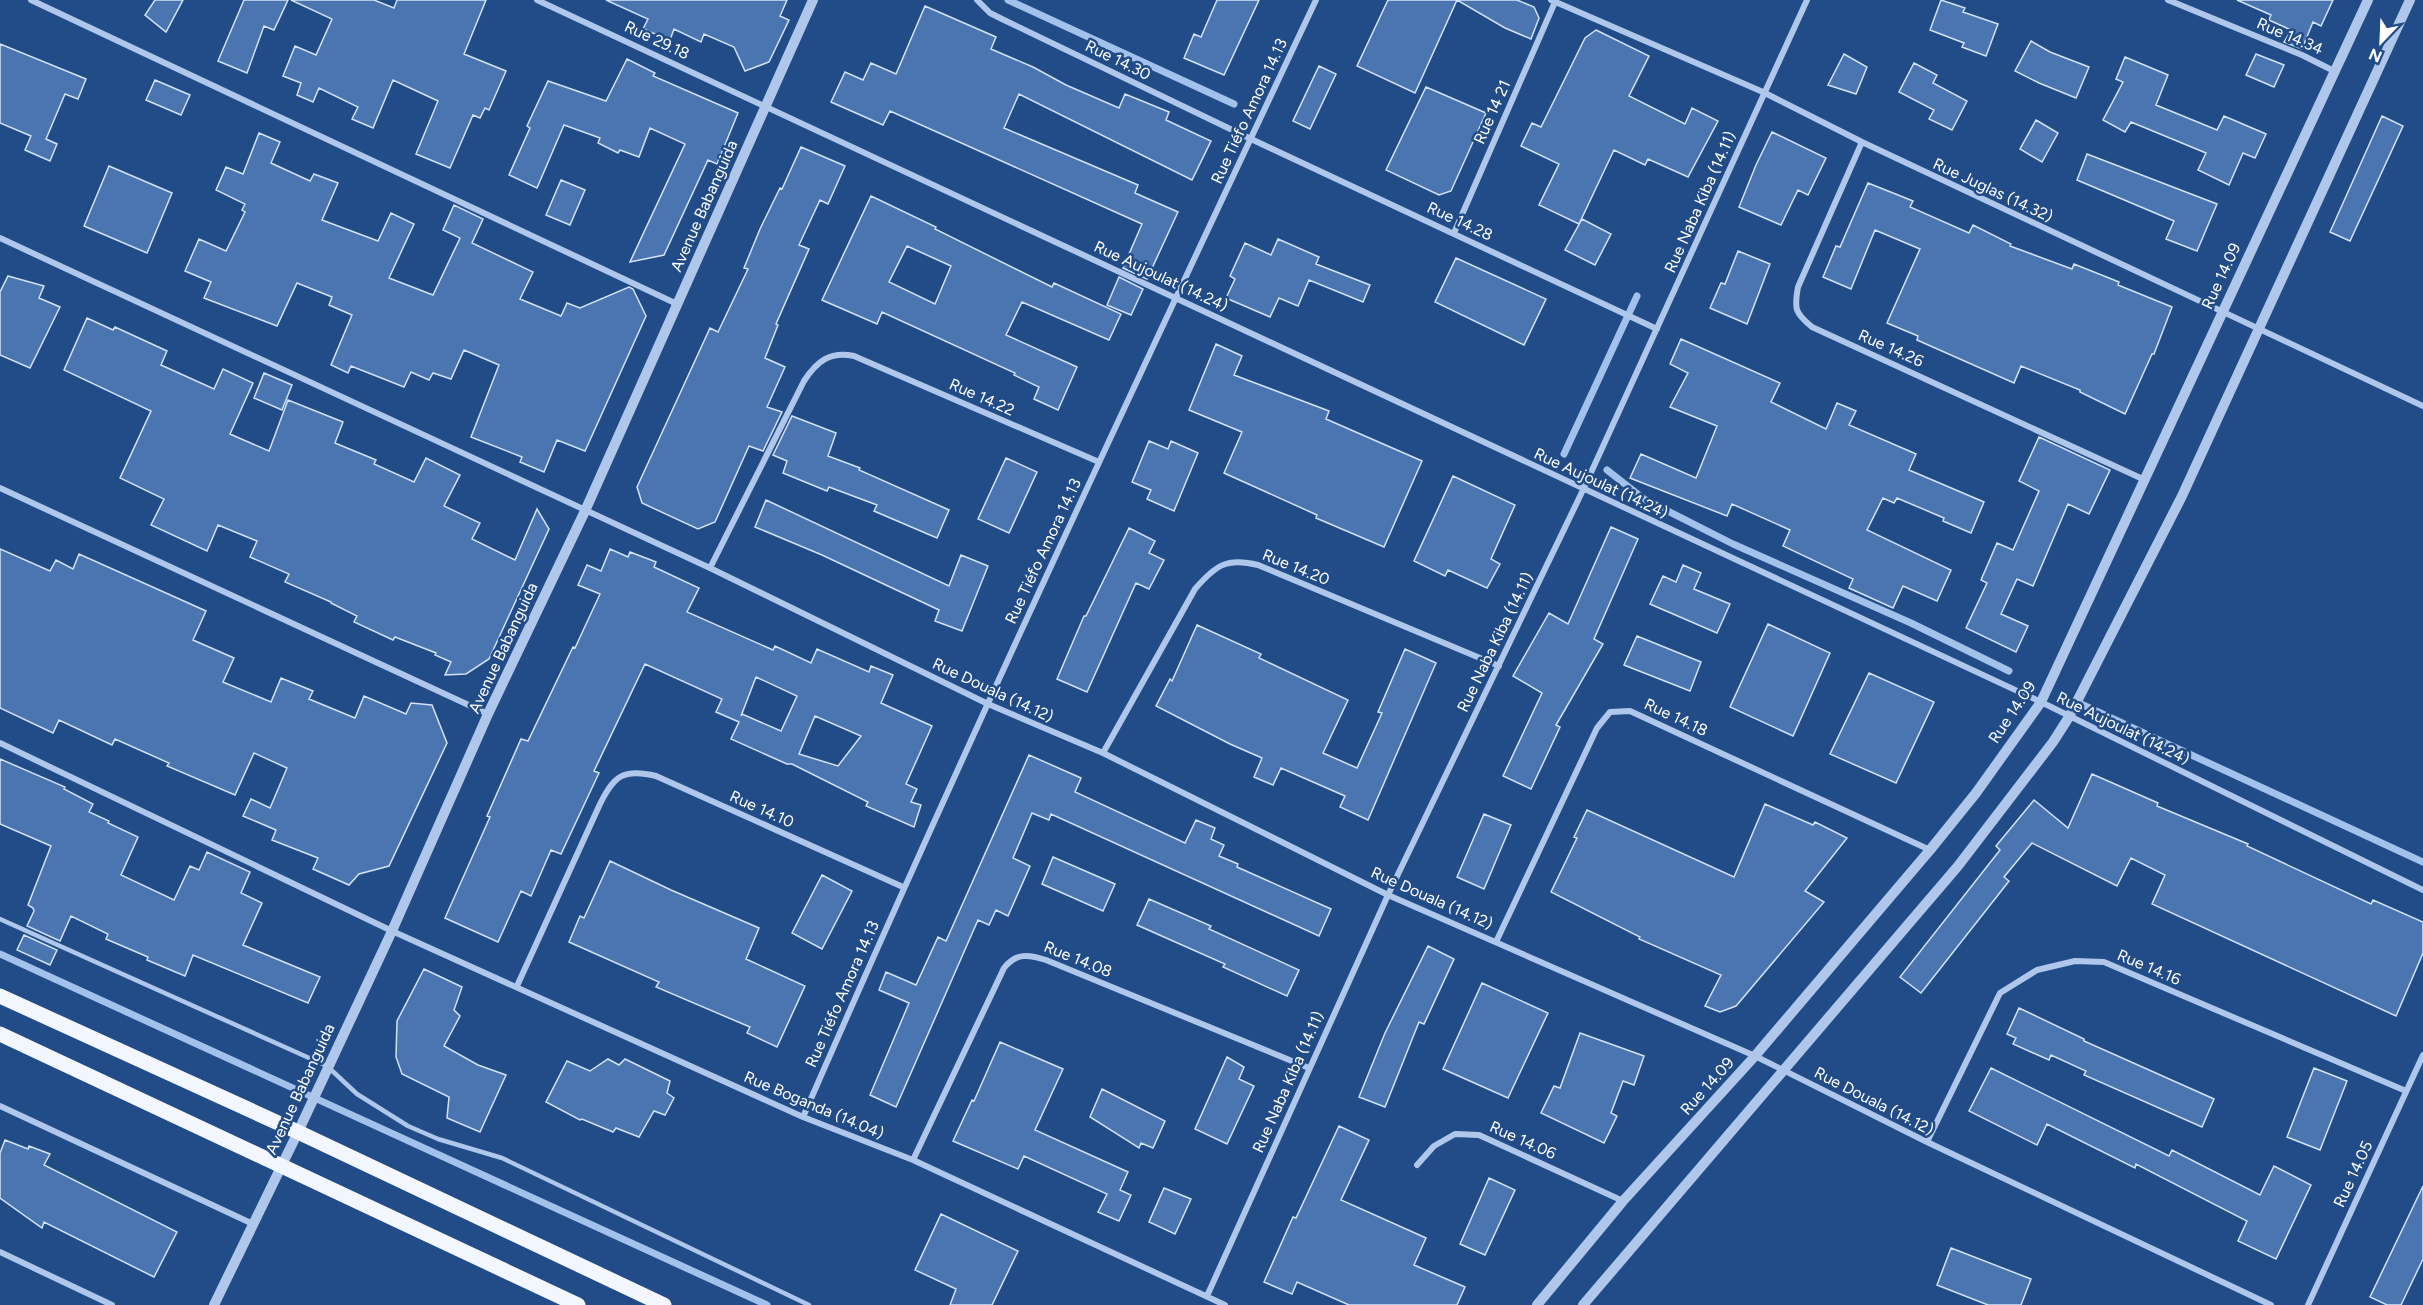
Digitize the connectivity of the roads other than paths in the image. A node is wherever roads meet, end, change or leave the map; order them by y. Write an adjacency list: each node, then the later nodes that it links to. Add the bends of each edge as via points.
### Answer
1 (31, 0): 19 (street)
2 (537, 0): 13 (street, Rue 29.18)
3 (813, 0): 13 (street, Avenue Babanguida)
4 (977, 0): 14 (street, Rue 14.30, via 990,13)
5 (1316, 0): 14 (street, Rue Tiéfo Amora 14.13)
6 (1808, 0): 12 (street, Rue Naba Kiba (14.11))
7 (2168, 0): 11 (street, Rue 14.34, via 2302,54)
8 (2368, 0): 11 (street, Rue 14.09)
9 (2410, 0): 21 (street)
10 (1553, 1): 12 (street, Rue Juglas (14.32)); 16 (street, Rue 14 21)
11 (2334, 71): 20 (street, Rue 14.09)
12 (1763, 93): 15 (street, Rue Juglas (14.32)); 22 (street, Rue Naba Kiba (14.11))
13 (765, 105): 18 (street, Rue Aujoulat (14.24)); 19 (street, Avenue Babanguida)
14 (1251, 139): 16 (street, Rue 14.28); 18 (street, Rue Tiéfo Amora 14.13)
15 (1862, 142): 20 (street, Rue Juglas (14.32)); 25 (street, Rue 14.26, via 1798,287 1795,303 1799,316 1812,327)
16 (1454, 233): 22 (street, Rue 14.28)
17 (0, 238): 28 (street, Rue Douala (14.12))
18 (1175, 297): 24 (street, Rue Tiéfo Amora 14.13); 27 (street, Rue Aujoulat (14.24))
19 (677, 304): 28 (street, Avenue Babanguida)
20 (2221, 313): 21 (street, Rue Juglas (14.32)); 25 (street, Rue 14.09)
21 (2259, 328): 23 (street, Rue Juglas (14.32)); 34 (street, via 2182,496)
22 (1657, 329): 27 (street, Rue Naba Kiba (14.11))
23 (2423, 406)
24 (1099, 462): 29 (street, Rue 14.22, via 854,356 832,355 813,368); 32 (street, Rue Tiéfo Amora 14.13)
25 (2145, 480): 31 (street, Rue 14.09)
26 (0, 488): 33 (street)
27 (1583, 490): 30 (street, Rue Naba Kiba (14.11)); 31 (street, Rue Aujoulat (14.24))
28 (585, 511): 29 (street, Rue Douala (14.12)); 33 (street, Avenue Babanguida)
29 (710, 568): 32 (street, Rue Douala (14.12))
30 (1499, 666): 36 (street, Rue 14.20, via 1258,565 1230,562 1212,570 1195,589); 40 (street, Rue Naba Kiba (14.11))
31 (2041, 702): 34 (street, Rue Aujoulat (14.24)); 37 (street, Rue 14.09)
32 (987, 704): 36 (street, Rue Douala (14.12)); 38 (street, Rue Tiéfo Amora 14.13)
33 (488, 714): 42 (street, Avenue Babanguida)
34 (2068, 717): 39 (street, Rue Aujoulat (14.24)); 51 (street, via 2054,742 1958,866)
35 (0, 743): 42 (street, Rue Boganda (14.04))
36 (1103, 753): 40 (street, Rue Douala (14.12))
37 (1930, 850): 43 (street, Rue 14.18, via 1630,711 1610,712 1597,728); 48 (street, Rue 14.09)
38 (903, 887): 44 (street, Rue 14.10, via 656,776 637,772 620,776 610,785); 54 (street, Rue Tiéfo Amora 14.13)
39 (2423, 890)
40 (1388, 895): 43 (street, Rue Douala (14.12)); 50 (street, Rue Naba Kiba (14.11))
41 (0, 919): 49 (lane)
42 (392, 931): 44 (street, Rue Boganda (14.04)); 49 (street, Avenue Babanguida)
43 (1496, 942): 48 (street, Rue Douala (14.12))
44 (517, 986): 54 (street, Rue Boganda (14.04))
45 (0, 996): 55 (main road)
46 (0, 1034): 59 (main road)
47 (2423, 1055): 52 (street, Rue 14.05)
48 (1755, 1056): 51 (street, Rue Douala (14.12)); 60 (street, Rue 14.09)
49 (327, 1066): 55 (street, Avenue Babanguida); 68 (lane, via 357,1094 408,1126 502,1158)
50 (1309, 1068): 57 (street, Rue 14.08, via 1046,960 1018,956 1004,968); 63 (street, Rue Naba Kiba (14.11))
51 (1783, 1070): 56 (street, Rue Douala (14.12)); 71 (street)
52 (2406, 1091): 56 (street, Rue 14.16, via 2104,962 2075,961 2037,970 2000,993); 73 (street, Rue 14.05)
53 (0, 1106): 61 (street)
54 (803, 1117): 57 (street, Rue Boganda (14.04))
55 (298, 1132): 59 (street, Avenue Babanguida); 67 (main road)
56 (1927, 1142): 72 (street, Rue Douala (14.12))
57 (913, 1160): 63 (street, Rue Boganda (14.04))
58 (1416, 1165): 60 (street, Rue 14.06, via 1434,1146 1455,1134 1479,1135)
59 (280, 1166): 61 (street, Avenue Babanguida); 66 (main road)
60 (1623, 1201): 70 (street, Rue 14.09)
61 (253, 1224): 65 (street, Avenue Babanguida)
62 (0, 1252): 64 (street)
63 (1208, 1296): 69 (street, Rue Boganda (14.04))
64 (112, 1305)
65 (214, 1305)
66 (578, 1305)
67 (664, 1305)
68 (809, 1305)
69 (1225, 1305)
70 (1537, 1305)
71 (1582, 1305)
72 (2271, 1305)
73 (2308, 1305)

